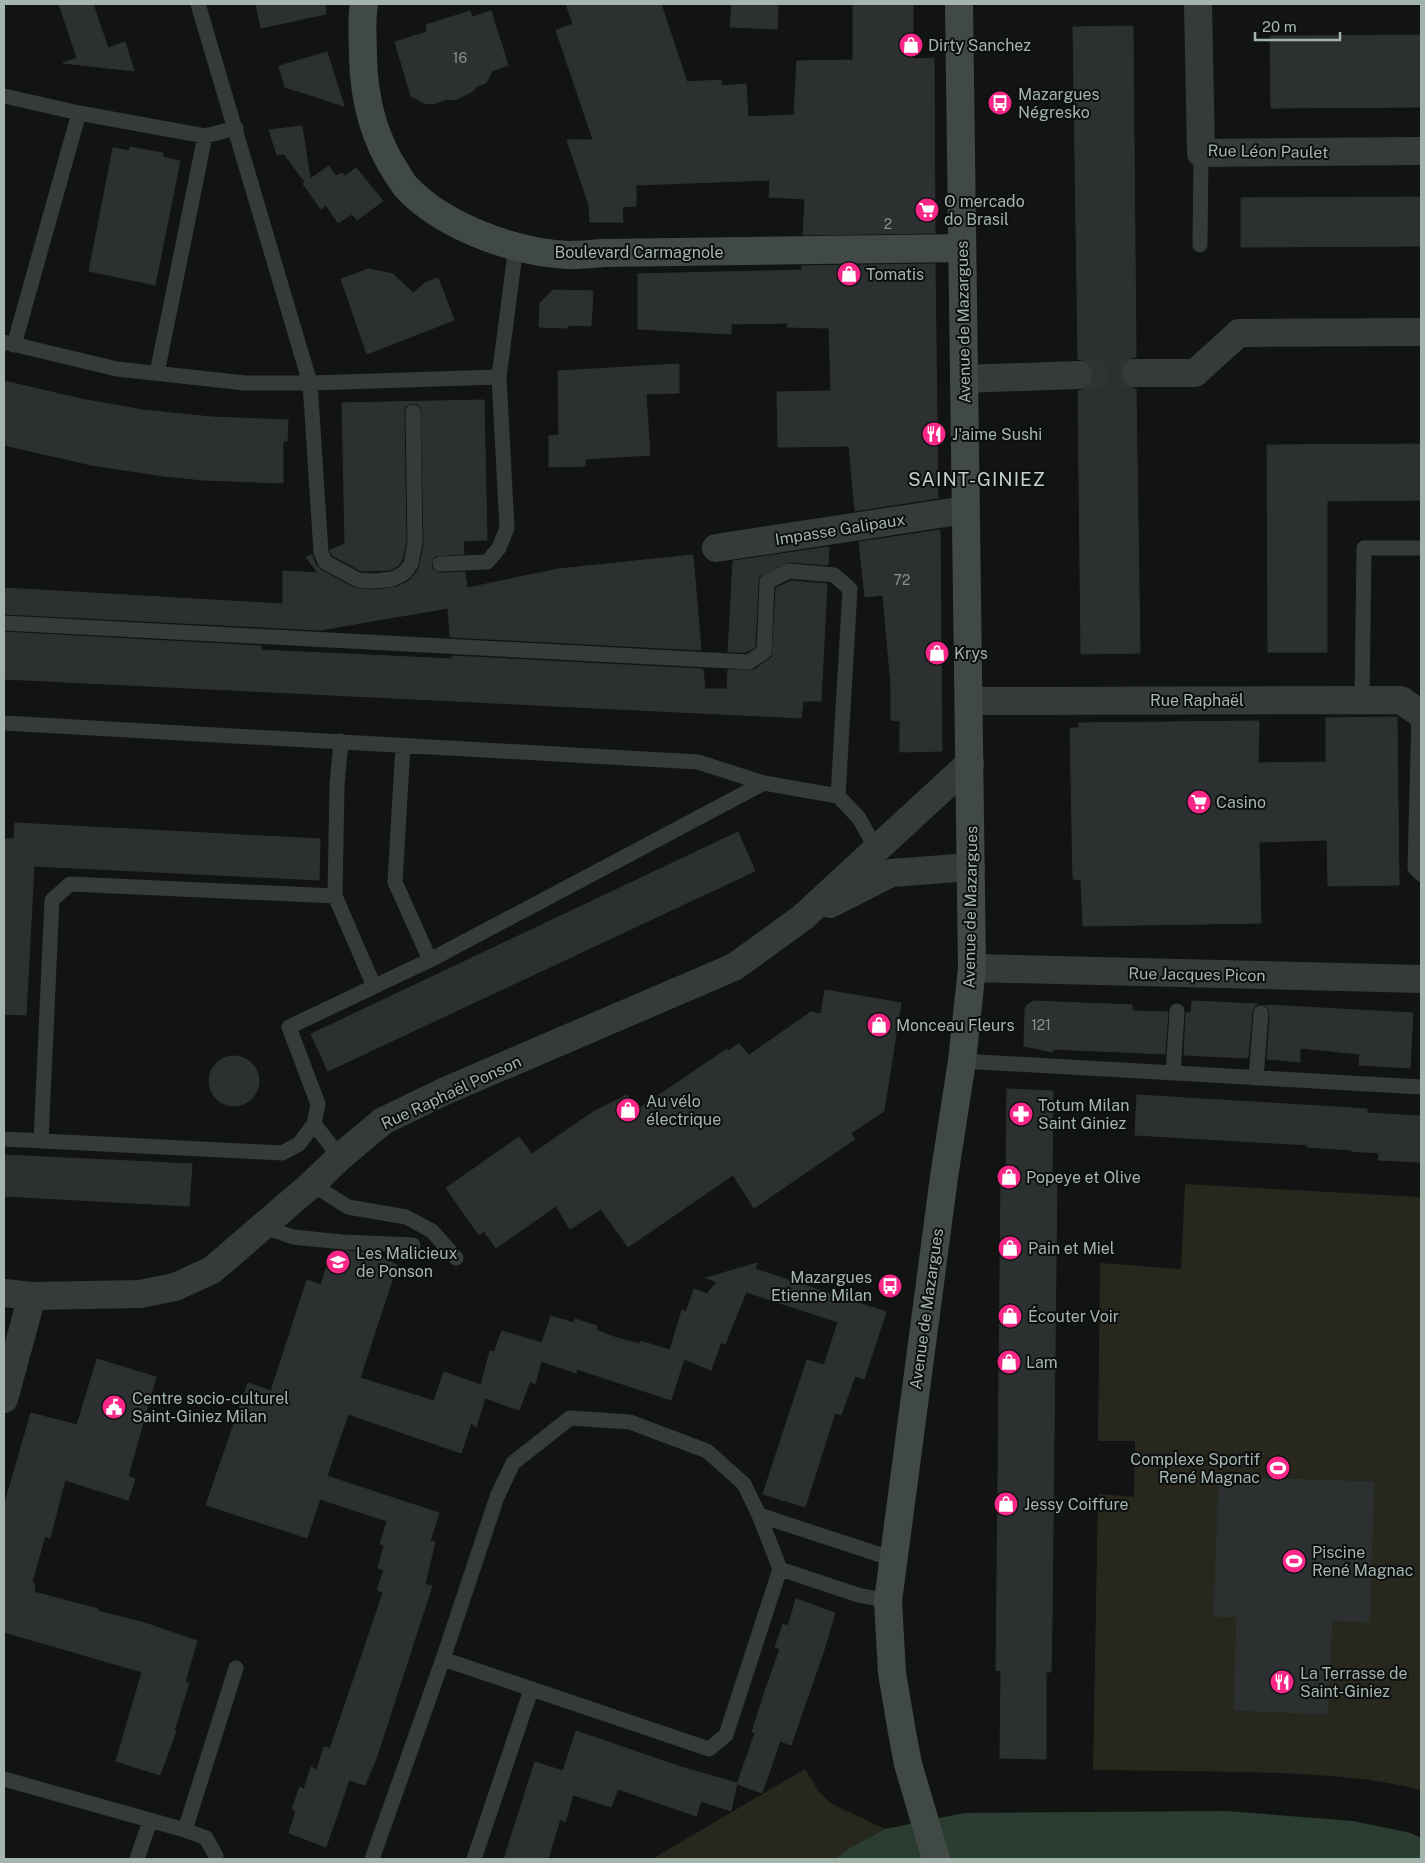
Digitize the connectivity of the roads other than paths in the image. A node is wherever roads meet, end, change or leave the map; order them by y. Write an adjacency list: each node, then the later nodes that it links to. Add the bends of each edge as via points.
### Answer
1 (198, 4): 7 (lane)
2 (364, 4): 12 (street, Boulevard Carmagnole, via 364,75 371,120 385,155 406,187 436,214 486,238)
3 (959, 4): 13 (street, Avenue de Mazargues)
4 (1198, 4): 10 (street, Rue Léon Paulet)
5 (4, 96): 6 (lane)
6 (79, 113): 8 (lane); 15 (lane)
7 (236, 128): 8 (lane); 21 (lane)
8 (205, 136): 16 (lane)
9 (1421, 151): 10 (street, Rue Léon Paulet)
10 (1201, 153): 11 (lane)
11 (1200, 245)
12 (516, 246): 13 (street, Boulevard Carmagnole, via 569,255); 19 (lane)
13 (962, 248): 20 (street, Avenue de Mazargues)
14 (1421, 332): 17 (street, via 1239,333 1195,373)
15 (9, 343): 16 (lane, via 117,369)
16 (157, 373): 21 (lane, via 245,383)
17 (1136, 373)
18 (1078, 375): 20 (street)
19 (499, 377): 21 (lane); 26 (lane, via 507,528 499,548 487,562)
20 (964, 379): 23 (street, Avenue de Mazargues)
21 (310, 383): 22 (lane, via 321,552 326,562 358,580 393,578 404,573 411,564 416,542)
22 (412, 412)
23 (965, 510): 24 (street, Impasse Galipaux); 29 (street, Avenue de Mazargues)
24 (716, 548)
25 (1421, 548): 28 (lane, via 1364,548)
26 (440, 564)
27 (4, 623): 36 (lane, via 749,662 764,652 768,582 789,571 834,575 850,589)
28 (1362, 700): 29 (street, Rue Raphaël); 30 (street, Rue Raphaël, via 1401,700)
29 (969, 702): 34 (street, Avenue de Mazargues)
30 (1420, 714): 40 (lane, via 1415,868)
31 (4, 723): 32 (lane)
32 (341, 741): 33 (lane); 41 (lane)
33 (403, 746): 35 (lane, via 698,762); 43 (lane, via 395,882)
34 (970, 763): 37 (street, Rue Raphaël Ponson); 38 (street, Avenue de Mazargues)
35 (764, 783): 36 (lane); 43 (lane)
36 (838, 796): 37 (lane, via 859,818)
37 (876, 849): 39 (street); 42 (street, Rue Raphaël Ponson)
38 (971, 868): 39 (street, Rue Raphaël Ponson); 44 (street, Avenue de Mazargues)
39 (891, 873): 42 (street, Rue Raphaël Ponson)
40 (1421, 874)
41 (334, 896): 46 (lane); 55 (lane, via 70,884 52,900)
42 (802, 918): 56 (street, Rue Raphaël Ponson, via 734,967 383,1121)
43 (430, 960): 46 (lane)
44 (972, 968): 45 (street, Rue Jacques Picon); 49 (street, Avenue de Mazargues)
45 (1421, 979)
46 (374, 986): 53 (lane, via 289,1027 318,1104)
47 (1177, 1010): 50 (lane)
48 (1261, 1013): 51 (lane)
49 (962, 1061): 50 (lane); 65 (street, Avenue de Mazargues)
50 (1173, 1073): 51 (lane)
51 (1256, 1078): 52 (lane)
52 (1421, 1083)
53 (314, 1124): 55 (lane, via 299,1144 282,1153); 56 (lane)
54 (4, 1139): 55 (lane)
55 (41, 1141)
56 (340, 1157): 57 (street, Rue Raphaël Ponson)
57 (312, 1184): 58 (street, Rue Raphaël Ponson); 60 (lane, via 348,1207 406,1217 432,1231)
58 (262, 1226): 59 (lane, via 294,1237); 62 (street, Rue Raphaël Ponson, via 212,1270 175,1287 140,1294)
59 (413, 1245)
60 (456, 1258)
61 (4, 1293): 62 (street, Rue Raphaël Ponson)
62 (32, 1296): 63 (street)
63 (4, 1399)
64 (759, 1515): 65 (lane); 66 (lane); 68 (lane, via 744,1484 707,1451 630,1422 570,1418 513,1463 497,1497)
65 (893, 1559): 67 (street, Avenue de Mazargues)
66 (780, 1569): 67 (lane, via 858,1595); 70 (lane, via 726,1735 709,1749)
67 (888, 1601): 78 (street, Avenue de Mazargues, via 892,1673 902,1732)
68 (443, 1659): 70 (lane); 76 (lane)
69 (236, 1668): 73 (lane)
70 (531, 1690): 77 (lane)
71 (4, 1779): 72 (lane)
72 (150, 1821): 73 (lane); 74 (lane)
73 (185, 1830): 75 (lane, via 206,1838 216,1856)
74 (137, 1859)
75 (214, 1859)
76 (372, 1859)
77 (474, 1859)
78 (936, 1859)

